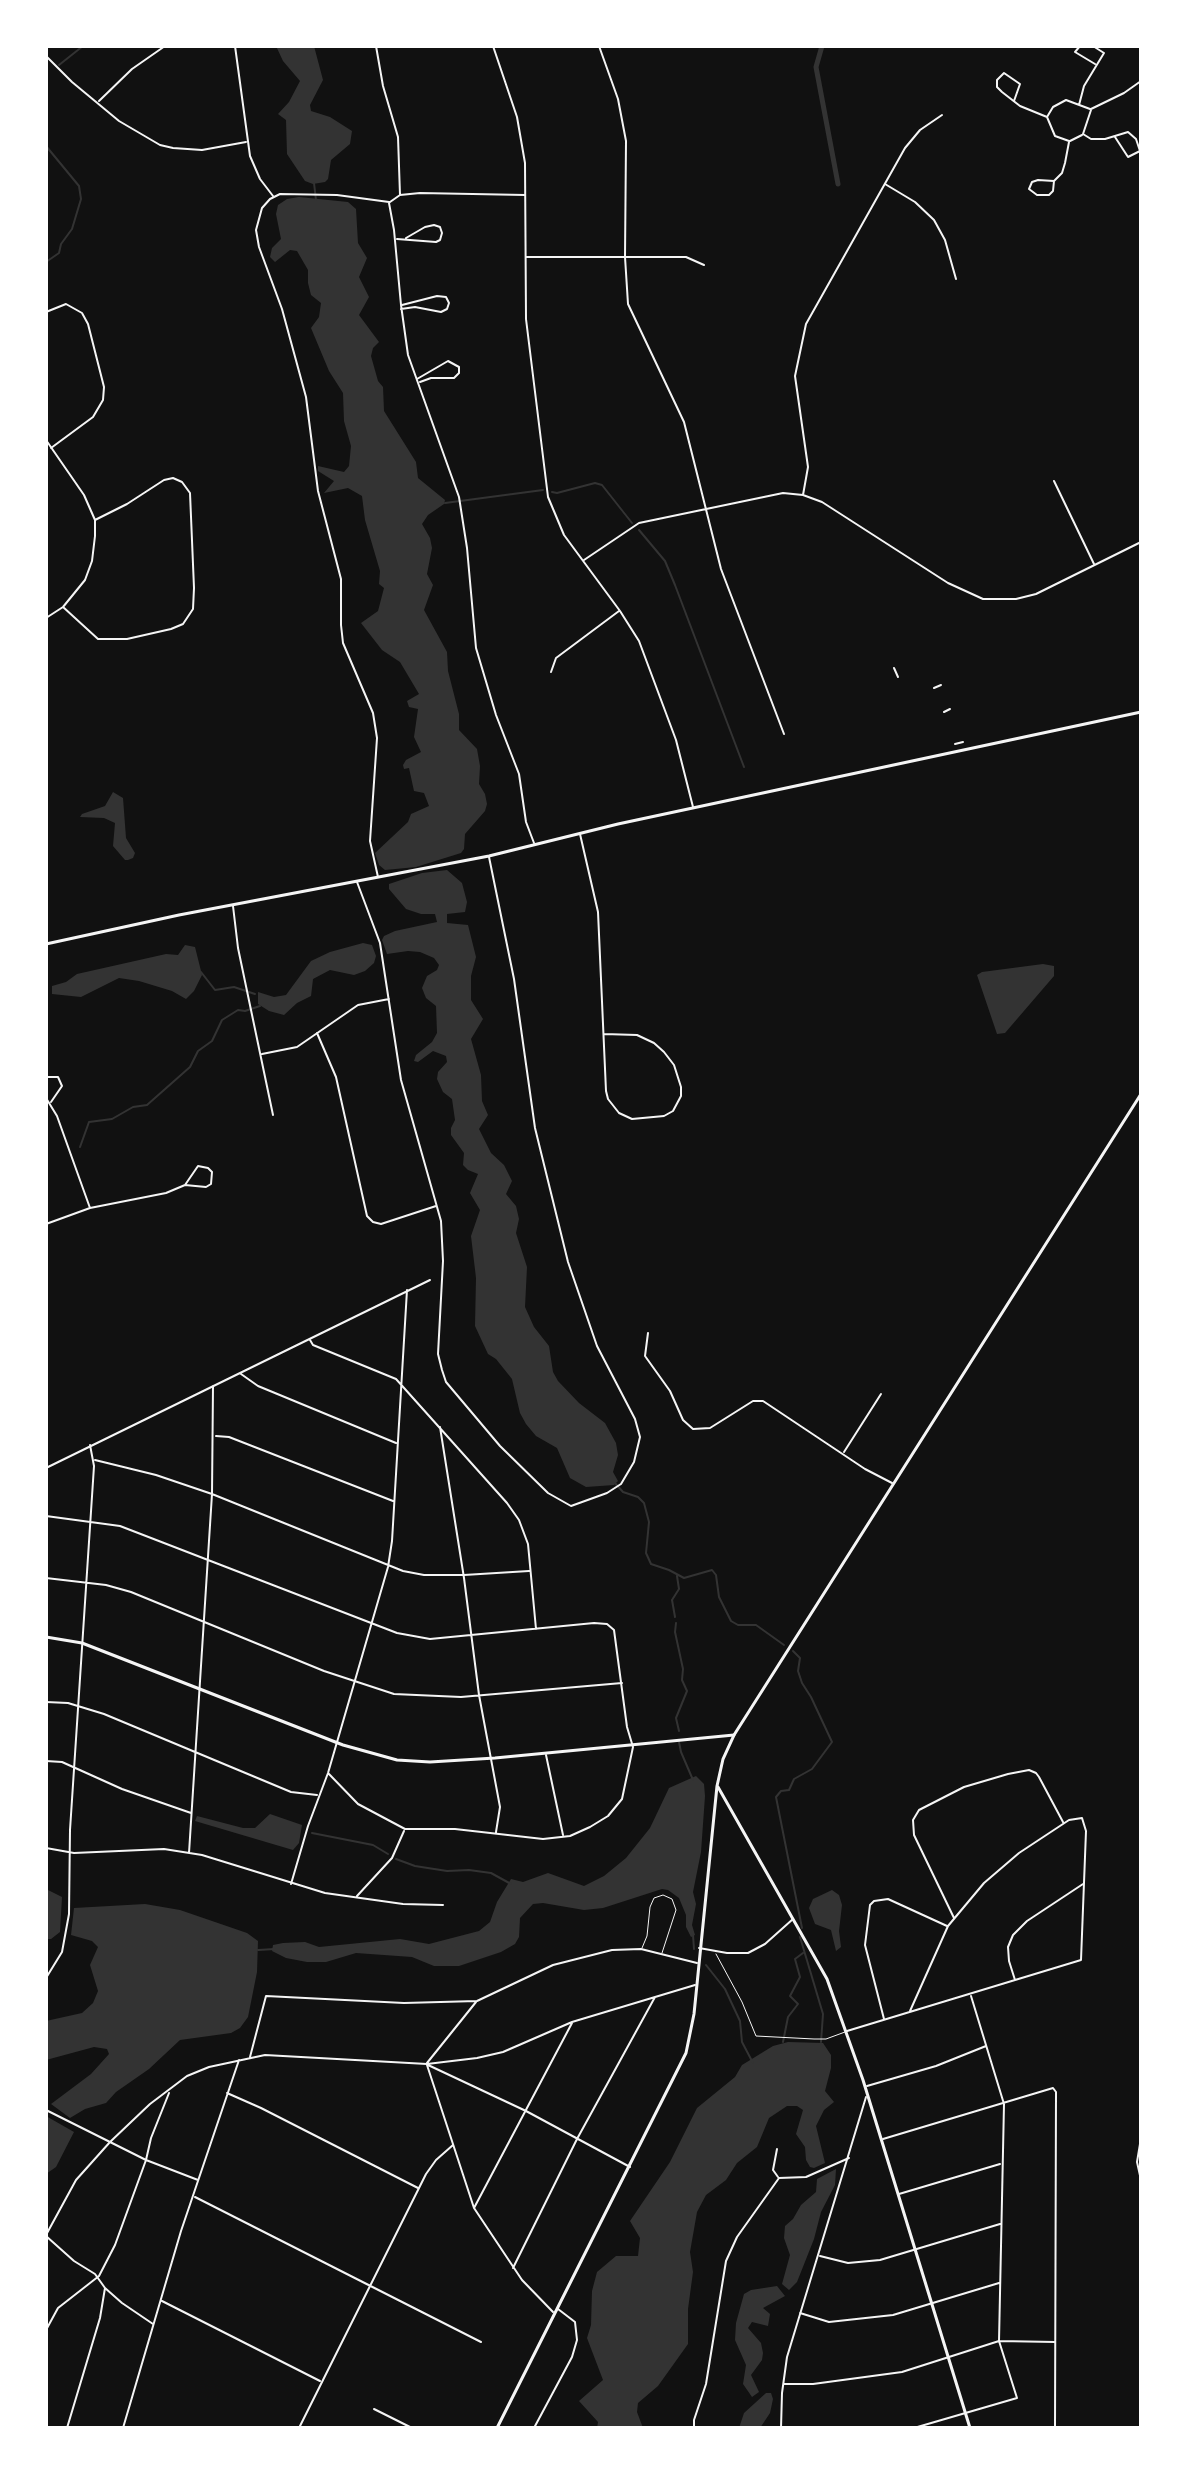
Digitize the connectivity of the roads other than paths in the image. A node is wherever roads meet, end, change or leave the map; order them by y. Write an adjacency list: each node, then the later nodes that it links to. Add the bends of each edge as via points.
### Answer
1 (165, 46): 12 (street)
2 (235, 46): 20 (street)
3 (376, 46): 23 (street, via 398,137)
4 (493, 46): 24 (street, via 522,141)
5 (599, 46): 30 (street, via 625,133)
6 (1080, 46): 9 (street, via 1075,52)
7 (1093, 46): 9 (street, via 1104,53)
8 (46, 56): 12 (street)
9 (1096, 65): 13 (street)
10 (1141, 81): 14 (street)
11 (1014, 101): 11 (street, via 1020,84 1004,73 997,87); 16 (street)
12 (97, 102): 20 (street, via 146,139 173,148 215,149)
13 (1079, 105): 14 (street); 16 (street, via 1066,100)
14 (1091, 109): 17 (street)
15 (942, 115): 22 (street, via 913,138)
16 (1047, 117): 19 (street, via 1055,136)
17 (1083, 134): 18 (street, via 1093,139); 19 (street)
18 (1115, 137): 18 (street, via 1128,132 1140,151 1128,157)
19 (1069, 141): 21 (street, via 1063,170)
20 (246, 142): 25 (street, via 260,179)
21 (1054, 181): 21 (street, via 1049,195 1029,189 1038,180)
22 (884, 184): 32 (street, via 934,220); 39 (street, via 803,336 795,376 808,467)
23 (400, 195): 24 (street); 26 (street)
24 (525, 195): 29 (street)
25 (274, 197): 26 (street, via 304,193); 63 (street, via 257,218 257,242 306,397 318,491 341,579 343,643 373,713 377,738 370,841)
26 (389, 202): 28 (street)
27 (406, 238): 27 (street, via 436,242 442,233 434,225); 28 (street)
28 (395, 239): 33 (street)
29 (525, 257): 30 (street); 43 (street, via 527,328 547,489 560,528)
30 (625, 257): 31 (street, via 686,257); 40 (street, via 628,304 684,422)
31 (704, 265)
32 (956, 279)
33 (401, 307): 33 (street, via 437,296 449,303 441,312); 35 (street, via 408,355)
34 (46, 312): 37 (street, via 66,304 82,313 104,387 93,417)
35 (418, 380): 35 (street, via 454,378 459,367 448,361); 61 (street, via 459,497 476,648 517,767)
36 (46, 440): 37 (street)
37 (51, 448): 41 (street)
38 (1054, 481): 44 (street)
39 (803, 495): 40 (street, via 775,493); 44 (street, via 983,599 1036,594)
40 (704, 508): 43 (street, via 639,523); 56 (street, via 721,569)
41 (95, 520): 45 (street, via 89,571); 45 (street, via 164,480 182,482 190,493 193,609 183,624 171,629 98,639)
42 (1141, 542): 44 (street)
43 (583, 561): 46 (street)
44 (1094, 565)
45 (63, 607): 47 (street)
46 (620, 611): 49 (street, via 556,658); 59 (street, via 639,641 676,740)
47 (46, 618)
48 (894, 668): 50 (street)
49 (551, 672)
50 (898, 677)
51 (941, 685): 52 (street)
52 (934, 688)
53 (950, 709): 54 (street)
54 (944, 712)
55 (1141, 712): 59 (main road)
56 (784, 734)
57 (963, 742): 58 (street)
58 (955, 744)
59 (693, 808): 60 (main road)
60 (579, 833): 61 (main road); 69 (street, via 598,912)
61 (534, 843): 62 (main road)
62 (489, 856): 63 (main road); 77 (street, via 514,979 535,1128 568,1262 597,1346 639,1431 636,1456 612,1491 569,1505 548,1493 446,1382 438,1354 443,1244)
63 (378, 877): 64 (main road)
64 (357, 882): 65 (main road); 67 (street, via 382,950)
65 (233, 905): 66 (main road); 70 (street)
66 (46, 944)
67 (390, 999): 68 (street, via 358,1005); 77 (street, via 406,1102)
68 (317, 1033): 70 (street, via 297,1047); 77 (street, via 336,1077 366,1215 381,1224)
69 (604, 1034): 69 (street, via 606,1091 612,1106 625,1116 646,1118 673,1111 681,1096 674,1065 659,1048 631,1034)
70 (262, 1054): 75 (street)
71 (46, 1077): 74 (street, via 58,1077 62,1086)
72 (1141, 1094): 95 (main road)
73 (46, 1098): 74 (street)
74 (50, 1103): 78 (street)
75 (273, 1115)
76 (185, 1185): 76 (street, via 198,1166 212,1172 206,1187); 78 (street)
77 (437, 1206)
78 (90, 1208): 79 (street)
79 (46, 1224)
80 (430, 1280): 81 (street)
81 (407, 1290): 83 (street); 85 (street)
82 (648, 1333): 92 (street, via 645,1356 693,1429 710,1428 759,1400)
83 (309, 1339): 84 (street); 85 (street)
84 (240, 1373): 86 (street); 90 (street, via 258,1386)
85 (400, 1384): 88 (street); 90 (street)
86 (213, 1386): 89 (street); 91 (street)
87 (881, 1394): 92 (street)
88 (440, 1427): 102 (street, via 519,1520 528,1544); 103 (street)
89 (215, 1436): 96 (street); 97 (street)
90 (397, 1443): 97 (street)
91 (90, 1445): 93 (street); 94 (street)
92 (843, 1453): 95 (street)
93 (93, 1460): 96 (street); 99 (street)
94 (46, 1468)
95 (893, 1483): 118 (main road)
96 (212, 1494): 100 (street); 101 (street)
97 (394, 1502): 101 (street)
98 (46, 1516): 99 (street)
99 (90, 1520): 100 (street); 105 (street)
100 (208, 1559): 106 (street); 107 (street)
101 (388, 1567): 103 (street, via 424,1575); 107 (street)
102 (529, 1571): 103 (street); 108 (street)
103 (464, 1575): 109 (street)
104 (46, 1578): 105 (street)
105 (87, 1583): 106 (street, via 131,1592); 111 (street)
106 (204, 1622): 112 (street); 114 (street)
107 (371, 1625): 109 (street, via 430,1639); 112 (street)
108 (536, 1629): 109 (street); 113 (street, via 607,1625 614,1630)
109 (472, 1635): 115 (street)
110 (46, 1637): 111 (main road)
111 (82, 1643): 114 (main road); 117 (street)
112 (354, 1681): 115 (street, via 398,1695); 119 (street)
113 (623, 1683): 115 (street); 120 (street)
114 (200, 1688): 119 (main road); 121 (street)
115 (479, 1695): 123 (street)
116 (46, 1702): 117 (street)
117 (80, 1706): 121 (street); 125 (street)
118 (734, 1735): 120 (main road); 127 (main road)
119 (336, 1742): 123 (main road, via 413,1762); 126 (street)
120 (633, 1747): 122 (main road); 133 (street, via 620,1804 608,1816)
121 (196, 1753): 128 (street, via 299,1795); 129 (street)
122 (546, 1754): 123 (main road); 133 (street)
123 (491, 1758): 132 (street, via 500,1807)
124 (46, 1761): 125 (street)
125 (75, 1769): 129 (street); 135 (street)
126 (328, 1773): 128 (street); 131 (street, via 358,1804)
127 (717, 1786): 141 (main road); 144 (main road)
128 (318, 1795): 138 (street)
129 (192, 1814): 136 (street)
130 (1064, 1823): 137 (street, via 1082,1818); 142 (street, via 984,1883); 142 (street, via 1036,1773 1029,1770 952,1792 923,1807 913,1820 914,1835)
131 (405, 1829): 132 (street); 139 (street, via 392,1858)
132 (496, 1833): 133 (street)
133 (563, 1837)
134 (46, 1848): 135 (street)
135 (70, 1853): 136 (street); 149 (street, via 67,1932 60,1957)
136 (189, 1853): 138 (street)
137 (1084, 1883): 150 (street, via 1013,1935 1009,1961); 150 (street, via 1081,1960)
138 (291, 1884): 139 (street)
139 (356, 1897): 140 (street)
140 (443, 1905)
141 (794, 1919): 146 (street, via 752,1951); 158 (main road, via 822,1968)
142 (954, 1919): 143 (street)
143 (948, 1926): 155 (street); 156 (street, via 888,1899 870,1905 865,1945)
144 (699, 1948): 146 (street); 148 (main road)
145 (641, 1949): 147 (street); 147 (lane, via 650,1907 663,1895 672,1899 676,1910); 154 (street, via 600,1952 553,1965)
146 (715, 1952): 158 (lane, via 756,2036 826,2039)
147 (662, 1953): 148 (street)
148 (697, 1963): 151 (main road)
149 (46, 1978)
150 (1015, 1981): 152 (street)
151 (695, 1985): 153 (street); 179 (main road, via 682,2063)
152 (971, 1994): 155 (street); 159 (street)
153 (655, 1996): 157 (street); 171 (street)
154 (477, 2001): 160 (street, via 266,1996); 162 (street)
155 (910, 2011): 156 (street)
156 (884, 2019): 158 (street)
157 (572, 2022): 162 (street, via 503,2052); 169 (street)
158 (846, 2032): 163 (main road)
159 (987, 2046): 163 (street); 167 (street)
160 (250, 2057): 161 (street); 162 (street)
161 (239, 2060): 164 (street, via 187,2076); 165 (street)
162 (427, 2064): 169 (street); 174 (street)
163 (865, 2086): 166 (main road)
164 (170, 2089): 173 (street); 177 (street)
165 (227, 2093): 182 (street); 183 (street)
166 (866, 2096): 172 (main road); 176 (street)
167 (1004, 2104): 172 (street); 178 (street); 204 (street, via 1053,2088 1056,2092)
168 (46, 2110): 173 (street)
169 (526, 2111): 171 (street); 186 (street)
170 (1141, 2138): 181 (street)
171 (577, 2139): 179 (street); 191 (street)
172 (881, 2139): 184 (main road)
173 (110, 2142): 177 (street); 188 (street, via 76,2180)
174 (453, 2145): 183 (street, via 436,2160); 186 (street)
175 (777, 2149): 180 (street, via 773,2170)
176 (849, 2158): 180 (street, via 806,2177); 190 (street)
177 (146, 2160): 182 (street); 192 (street, via 121,2231)
178 (1001, 2163): 184 (street); 187 (street)
179 (630, 2167): 198 (main road)
180 (779, 2178): 216 (street, via 726,2261)
181 (1141, 2180)
182 (199, 2181): 185 (street)
183 (419, 2189): 194 (street)
184 (899, 2195): 189 (main road)
185 (194, 2196): 194 (street); 196 (street)
186 (474, 2208): 191 (street)
187 (1001, 2224): 189 (street); 193 (street)
188 (46, 2235): 192 (street)
189 (915, 2248): 190 (street, via 880,2260 848,2263); 197 (main road)
190 (819, 2256): 199 (street)
191 (513, 2268): 198 (street, via 530,2291)
192 (97, 2277): 195 (street); 201 (street, via 58,2308)
193 (1000, 2283): 197 (street); 202 (street)
194 (369, 2285): 203 (street); 206 (street)
195 (105, 2288): 200 (street); 210 (street)
196 (161, 2300): 200 (street); 206 (street)
197 (932, 2303): 199 (street, via 893,2315 829,2322); 205 (main road)
198 (556, 2311): 214 (main road); 215 (street, via 575,2322 577,2340)
199 (800, 2313): 207 (street)
200 (154, 2325): 211 (street)
201 (46, 2330)
202 (999, 2341): 204 (street); 205 (street); 209 (street, via 1017,2398)
203 (481, 2342)
204 (1055, 2342): 220 (street)
205 (949, 2357): 207 (street, via 902,2372); 209 (main road)
206 (322, 2382): 212 (street)
207 (783, 2383): 217 (street)
208 (374, 2409): 213 (street)
209 (965, 2412): 218 (street); 219 (main road)
210 (67, 2428)
211 (123, 2428)
212 (299, 2428)
213 (412, 2428)
214 (497, 2428)
215 (534, 2428)
216 (694, 2428)
217 (781, 2428)
218 (914, 2428)
219 (970, 2428)
220 (1055, 2428)

